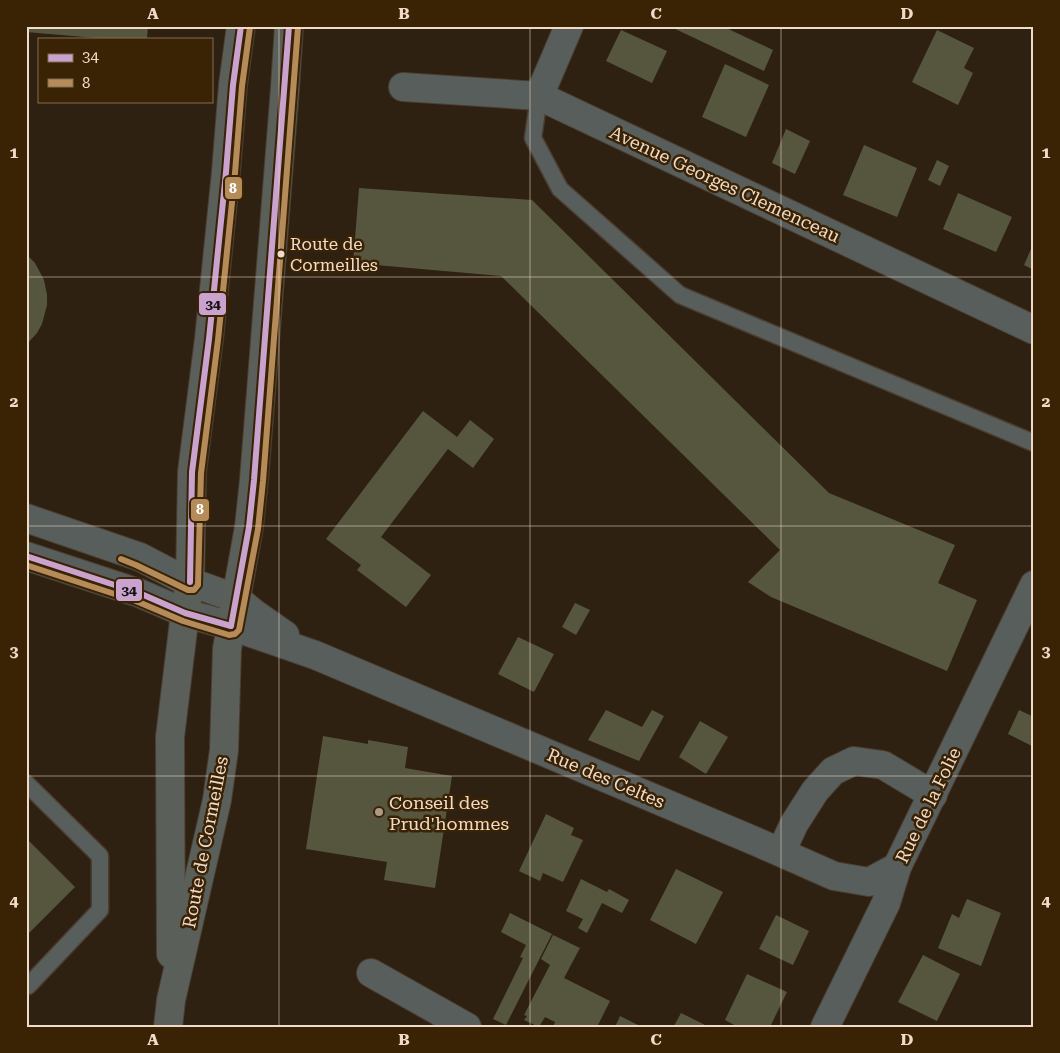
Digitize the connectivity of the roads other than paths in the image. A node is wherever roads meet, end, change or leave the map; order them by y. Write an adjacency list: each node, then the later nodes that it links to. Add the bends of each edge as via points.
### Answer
1 (241, 26): 10 (main road, Route de Cormeilles, via 192,472)
2 (289, 26): 12 (main road, Route de Cormeilles, via 254,480)
3 (569, 26): 5 (street)
4 (404, 86): 5 (street, Avenue Georges Clemenceau)
5 (539, 96): 6 (street, Avenue Georges Clemenceau); 7 (lane, via 533,138 560,189 680,294)
6 (1034, 330)
7 (1034, 443)
8 (26, 518): 10 (street, via 140,557)
9 (26, 556): 13 (street, Rue des Celtes, via 139,593)
10 (190, 582): 12 (street); 13 (main road, Route de Cormeilles)
11 (1034, 585): 17 (street, Rue de la Folie)
12 (236, 598): 14 (main road, Route de Cormeilles); 15 (street, Rue des Celtes)
13 (185, 613): 14 (street, Rue des Celtes); 22 (main road, Route de Cormeilles, via 170,737)
14 (231, 626): 15 (street, Rue des Celtes); 22 (main road, Route de Cormeilles, via 226,650 224,750 217,800)
15 (315, 655): 18 (street, Rue des Celtes)
16 (26, 783): 21 (lane, via 100,856 100,910)
17 (932, 795): 18 (street, via 883,765 854,760 833,771 815,791); 19 (street, Rue de la Folie)
18 (781, 852): 19 (street, Rue des Celtes, via 834,876 869,882)
19 (897, 867): 25 (street, Rue de la Folie, via 886,903)
20 (371, 972): 24 (street)
21 (28, 986)
22 (171, 1000): 23 (main road, Route de Cormeilles)
23 (168, 1027)
24 (467, 1027)
25 (825, 1027)

